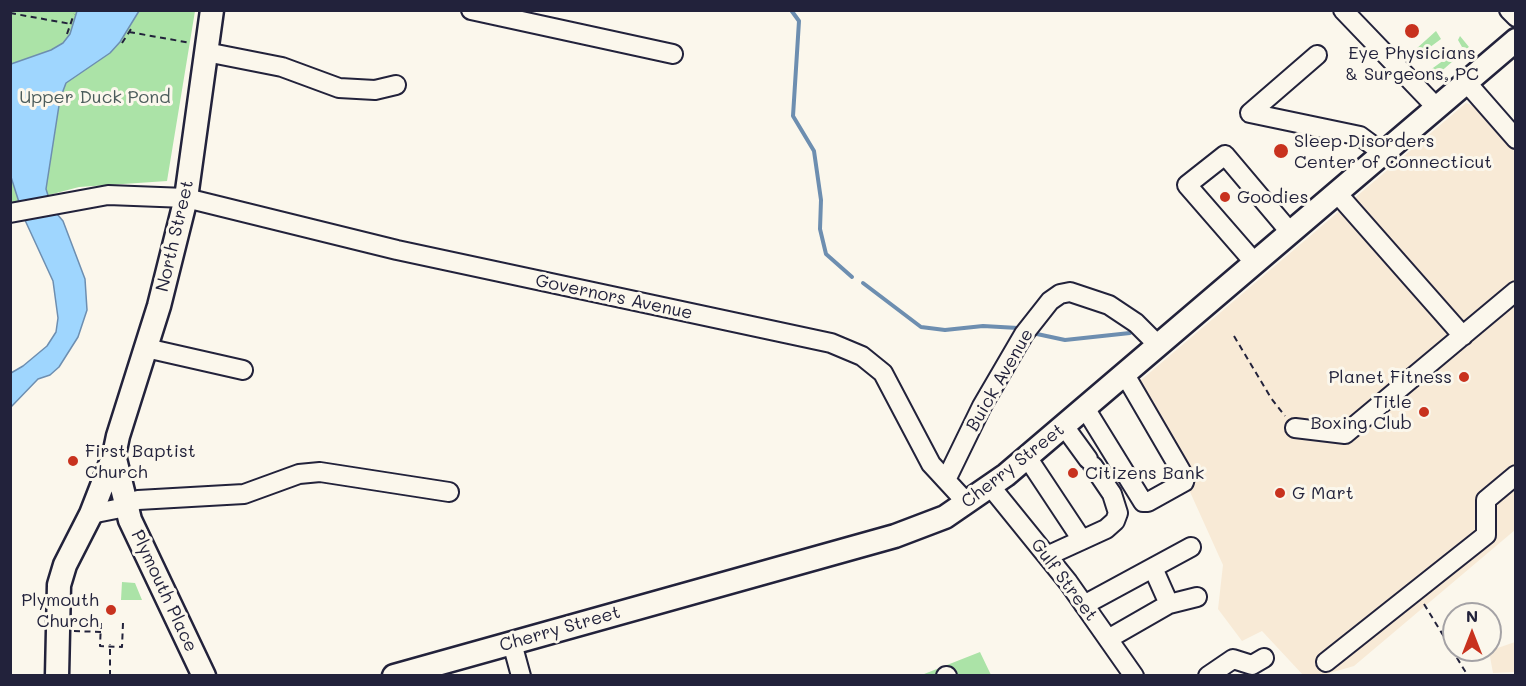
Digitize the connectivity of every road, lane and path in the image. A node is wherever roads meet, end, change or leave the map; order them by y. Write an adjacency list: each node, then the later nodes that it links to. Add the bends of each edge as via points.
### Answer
1 (212, 10): 14 (main road, North Street)
2 (471, 10): 15 (street)
3 (1343, 10): 19 (street)
4 (1509, 10): 7 (street)
5 (10, 14): 8 (path)
6 (74, 14): 8 (path)
7 (1515, 17)
8 (71, 24): 10 (path)
9 (133, 26): 11 (path)
10 (67, 33)
11 (129, 33): 13 (path); 14 (path)
12 (1515, 40): 17 (main road, Cherry Street)
13 (122, 43)
14 (199, 47): 18 (street, via 282,67 339,88 375,90); 23 (main road, North Street)
15 (673, 54)
16 (1317, 55): 21 (street, via 1250,113 1360,136)
17 (1467, 83): 19 (main road, Cherry Street); 20 (street)
18 (396, 85)
19 (1437, 108): 21 (main road, Cherry Street)
20 (1515, 139)
21 (1383, 153): 22 (main road, Cherry Street)
22 (1336, 192): 25 (main road, Cherry Street); 29 (street)
23 (186, 198): 24 (street, Governors Avenue, via 108,195); 31 (main road, North Street); 40 (street, Governors Avenue, via 397,250 843,347 870,360 883,373 931,464)
24 (15, 212)
25 (1290, 232): 26 (main road, Cherry Street); 26 (street, via 1225,155 1187,185)
26 (1254, 262): 30 (main road, Cherry Street)
27 (1515, 291): 29 (street)
28 (1234, 336): 36 (path, via 1271,398)
29 (1463, 336): 36 (street, via 1346,434)
30 (1158, 345): 33 (main road, Cherry Street); 40 (street, Buick Avenue, via 1136,322 1109,305 1077,294 1060,294 1024,334 982,406)
31 (146, 348): 32 (street); 37 (main road, North Street)
32 (243, 370)
33 (1124, 374): 34 (main road, Cherry Street); 34 (street, via 1184,482 1143,502)
34 (1085, 408): 35 (main road, Cherry Street)
35 (1064, 426): 38 (main road, Cherry Street); 46 (street, via 1112,494 1118,513 1106,529)
36 (1295, 428)
37 (114, 456): 44 (main road, North Street); 45 (main road, North Street)
38 (1027, 457): 41 (main road, Cherry Street); 46 (street)
39 (1515, 475): 50 (street, via 1486,500 1486,535)
40 (946, 480): 43 (street, Governors Avenue)
41 (991, 487): 43 (main road, Cherry Street); 48 (street, Gulf Street)
42 (449, 492): 44 (street, via 320,472 299,474 244,494 138,500)
43 (967, 503): 59 (main road, Cherry Street, via 945,517 895,536)
44 (126, 505): 45 (street); 65 (main road, Plymouth Place, via 161,590)
45 (91, 514): 63 (main road, North Street, via 59,585)
46 (1082, 540): 48 (street)
47 (1191, 547): 49 (street)
48 (1047, 556): 53 (street, Gulf Street)
49 (1153, 568): 52 (street); 53 (street)
50 (1414, 593): 62 (street); 70 (path, via 1435,619)
51 (1197, 597): 52 (street)
52 (1169, 604): 58 (street)
53 (1084, 605): 58 (street, Gulf Street)
54 (101, 623): 57 (path)
55 (123, 624): 60 (path, via 122,646)
56 (66, 631): 57 (path)
57 (101, 632): 60 (path, via 100,646)
58 (1108, 639): 68 (street, Gulf Street)
59 (512, 643): 66 (main road, Cherry Street); 67 (street)
60 (110, 645): 64 (path)
61 (1264, 658): 69 (street, via 1252,665 1233,659)
62 (1326, 662)
63 (57, 675)
64 (110, 675)
65 (204, 675)
66 (394, 675)
67 (521, 675)
68 (1134, 675)
69 (1208, 675)
70 (1468, 675)

